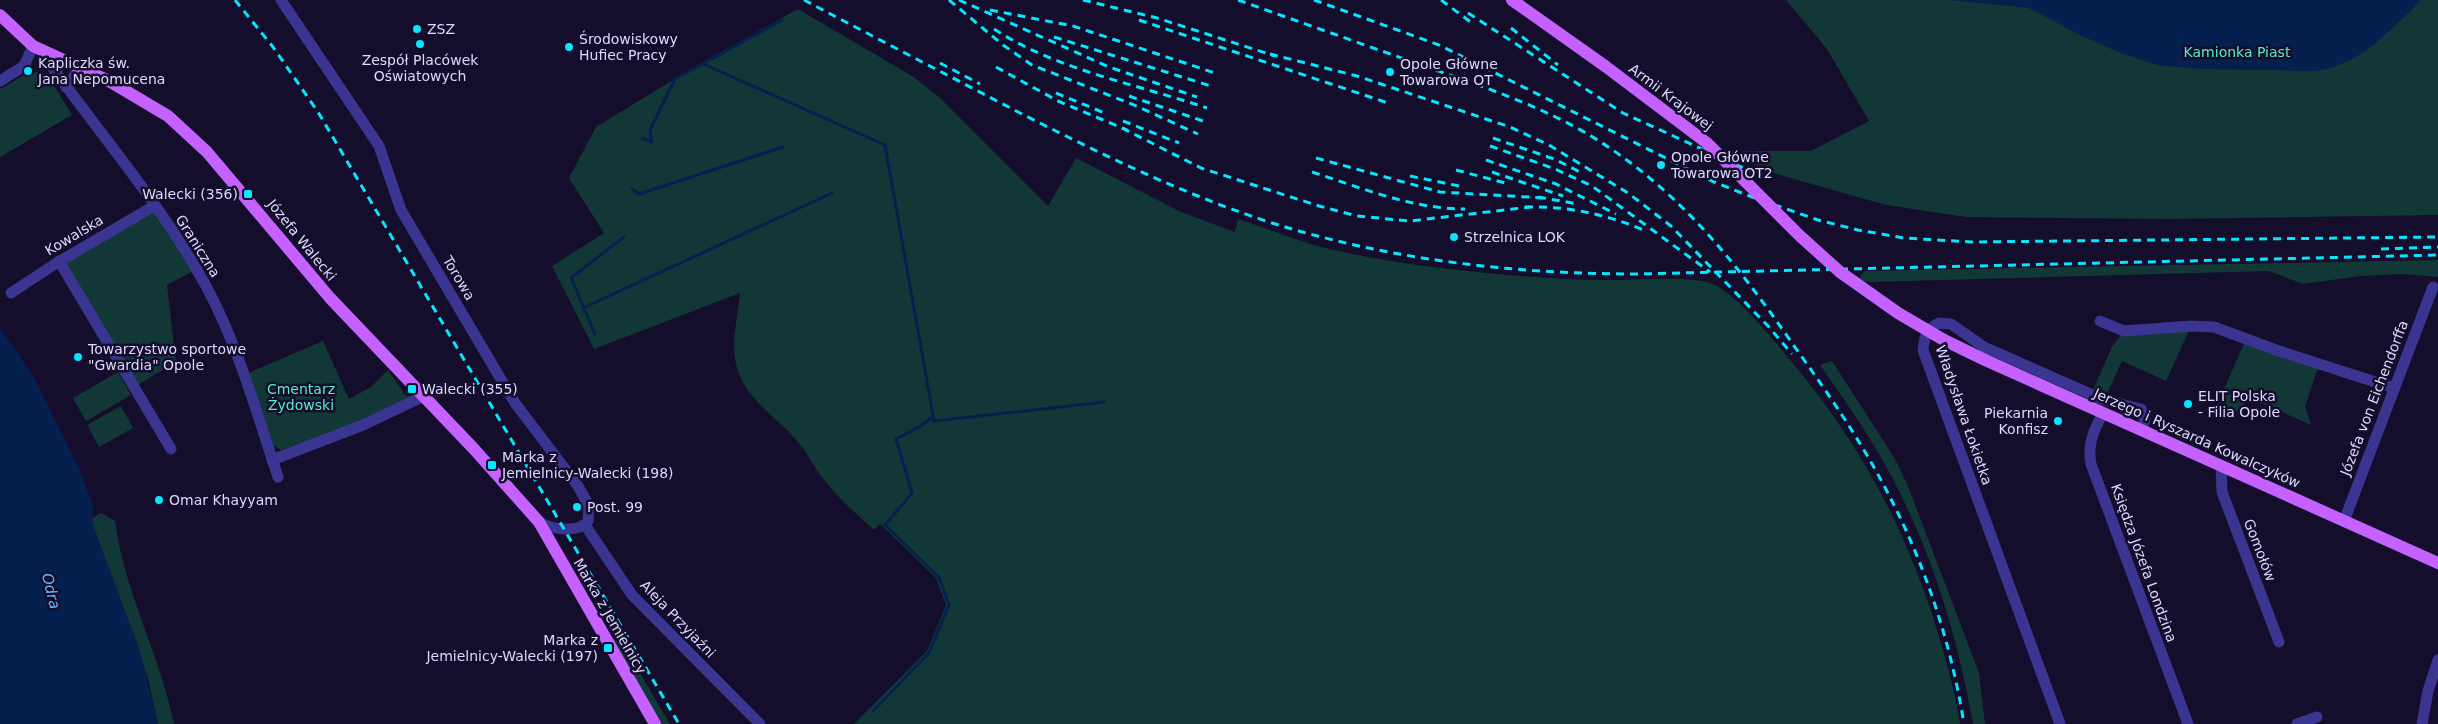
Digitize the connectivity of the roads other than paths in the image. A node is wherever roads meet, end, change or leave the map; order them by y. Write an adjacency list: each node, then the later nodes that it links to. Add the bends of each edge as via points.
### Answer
1 (281, 0): 25 (street, Torowa, via 379,146 401,210 515,403 584,496 590,515)
2 (1512, 0): 14 (main road, Armii Krajowej, bridge, via 1708,144 1840,272 1898,313)
3 (3, 19): 4 (main road, Józefa Walecki)
4 (33, 46): 5 (main road, Józefa Walecki); 7 (street, via 24,66)
5 (52, 56): 6 (main road, Józefa Walecki); 8 (street, Graniczna, via 50,64)
6 (80, 68): 8 (street); 16 (main road, Józefa Walecki, via 137,96 190,134 249,199 330,298)
7 (0, 81)
8 (66, 87): 9 (street, Graniczna)
9 (154, 206): 10 (street, Kowalska); 20 (street, Graniczna, via 195,266 219,312)
10 (59, 262): 12 (street, Kowalska); 19 (street)
11 (2433, 286): 15 (street, Józefa von Eichendorffa)
12 (11, 293)
13 (2100, 321): 15 (street, via 2124,331 2214,327)
14 (1944, 340): 17 (main road, Jerzego i Ryszarda Kowalczyków)
15 (2394, 388): 23 (street, Józefa von Eichendorffa)
16 (424, 396): 20 (street, via 362,425); 24 (main road, Józefa Walecki)
17 (2103, 413): 18 (main road, Jerzego i Ryszarda Kowalczyków); 33 (street, Księdza Józefa Londzina, via 2089,447 2091,464)
18 (2142, 430): 21 (main road, Jerzego i Ryszarda Kowalczyków); 32 (street, Władysława Łokietka, via 2145,416 2139,408 2109,402 1984,347 1951,324 1939,323 1925,336 1922,350)
19 (171, 449)
20 (272, 460): 22 (street, Graniczna)
21 (2221, 466): 23 (main road, Jerzego i Ryszarda Kowalczyków); 27 (street, Gomołów, via 2222,492)
22 (278, 477)
23 (2344, 521): 26 (main road, Jerzego i Ryszarda Kowalczyków)
24 (540, 522): 25 (street, via 570,529); 30 (main road, Marka z Jemielnicy)
25 (585, 525): 31 (street, Aleja Przyjaźni, via 632,595)
26 (2438, 563)
27 (2279, 642)
28 (2438, 660): 35 (street)
29 (2317, 717): 34 (street)
30 (655, 724)
31 (760, 724)
32 (2060, 724)
33 (2188, 724)
34 (2297, 724)
35 (2422, 724)

